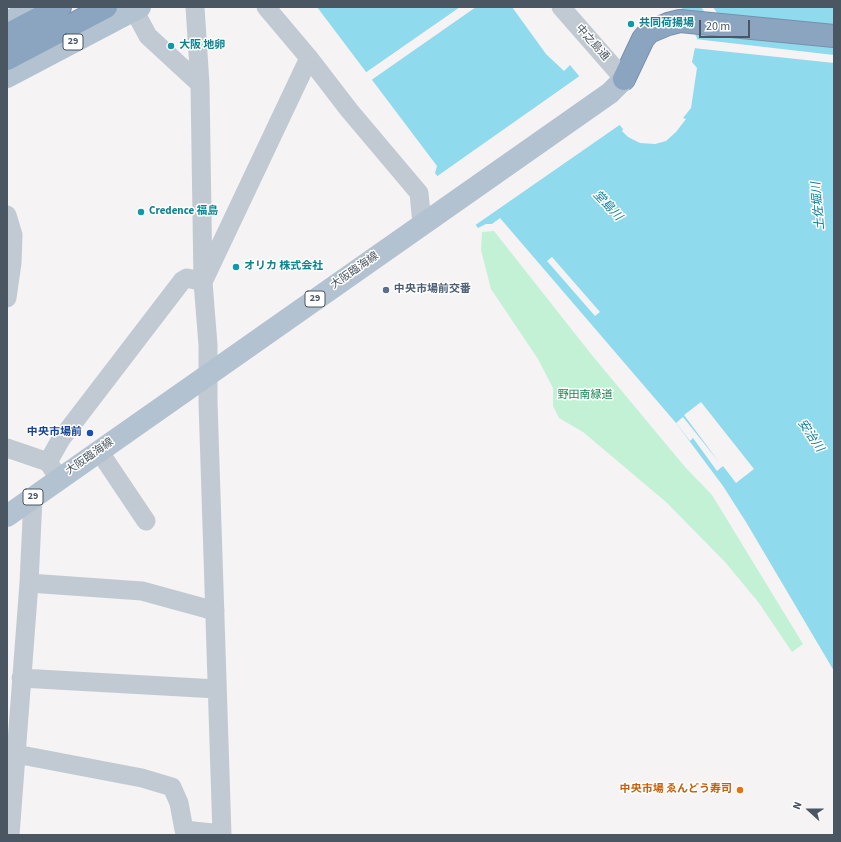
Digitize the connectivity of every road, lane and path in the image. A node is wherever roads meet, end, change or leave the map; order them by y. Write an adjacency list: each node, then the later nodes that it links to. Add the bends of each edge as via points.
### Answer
1 (36, 7): 8 (main road)
2 (60, 7): 9 (highway)
3 (106, 7): 12 (highway)
4 (195, 7): 14 (street)
5 (266, 7): 11 (street)
6 (137, 8): 13 (main road, 29); 14 (street, via 148,36)
7 (566, 9): 15 (street, 中之島通)
8 (7, 22)
9 (7, 34)
10 (834, 36): 15 (highway, via 680,22 668,24 649,32 643,39)
11 (309, 58): 17 (street, via 419,193); 18 (street)
12 (7, 59)
13 (7, 77)
14 (200, 84): 18 (street)
15 (617, 86): 17 (main road, 大阪臨海線 / 29)
16 (7, 215): 19 (street, via 13,235)
17 (422, 224): 20 (main road, 大阪臨海線 / 29)
18 (203, 282): 20 (street); 23 (street, via 187,278 182,281 62,439)
19 (7, 298)
20 (208, 375): 22 (main road, 大阪臨海線 / 29); 28 (street)
21 (7, 448): 23 (street)
22 (99, 451): 23 (main road, 大阪臨海線 / 29); 26 (street)
23 (54, 470): 24 (main road, 大阪臨海線 / 29)
24 (33, 498): 25 (main road, 大阪臨海線 / 29); 27 (street)
25 (7, 516)
26 (146, 521)
27 (29, 583): 28 (street, via 142,592); 29 (street)
28 (215, 611): 30 (street)
29 (21, 678): 30 (street); 31 (street)
30 (217, 689): 32 (street)
31 (11, 750): 32 (street, via 142,778 172,787 180,802 184,830); 33 (street)
32 (222, 834)
33 (10, 835)

